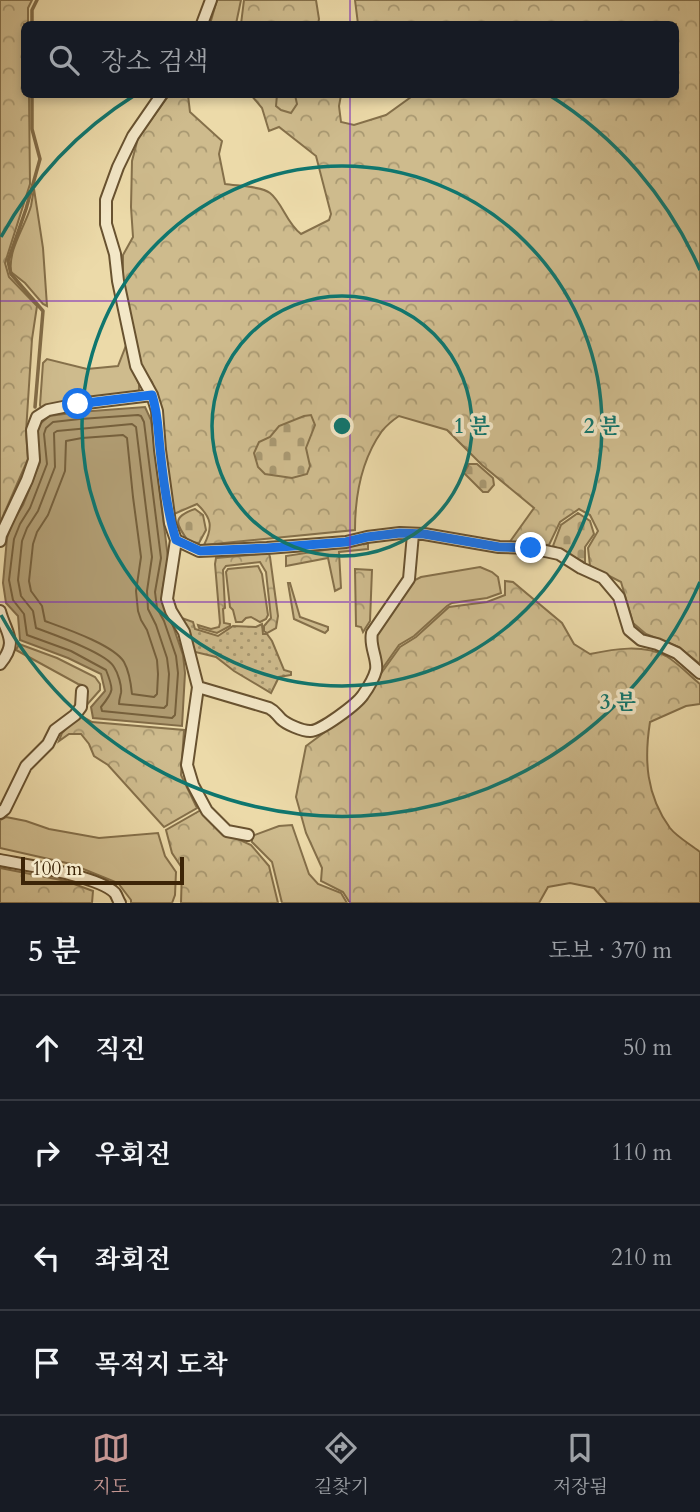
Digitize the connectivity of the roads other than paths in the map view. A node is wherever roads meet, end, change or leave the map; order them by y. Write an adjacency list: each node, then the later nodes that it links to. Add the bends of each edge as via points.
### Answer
1 (211, 0): 2 (street)
2 (203, 21)
3 (159, 98): 4 (street, via 133,136 106,200 106,224 136,366)
4 (152, 395): 6 (street); 7 (street, via 78,404 37,417 32,430 34,460)
5 (413, 534): 6 (street, via 200,551); 10 (street, via 559,554 603,578 619,597 629,630 641,640 677,653); 11 (street, via 410,579 372,633 374,674 362,697 340,715 307,732 269,708)
6 (176, 540): 11 (street, via 167,599 184,632)
7 (0, 541)
8 (0, 611): 9 (street, via 10,648)
9 (0, 664)
10 (700, 673)
11 (198, 687): 14 (street, via 187,765 193,785 207,811 226,831)
12 (82, 691): 13 (street, via 81,707 26,766)
13 (0, 813)
14 (247, 835)
15 (0, 860): 16 (street, via 100,884 115,893)
16 (120, 903)

